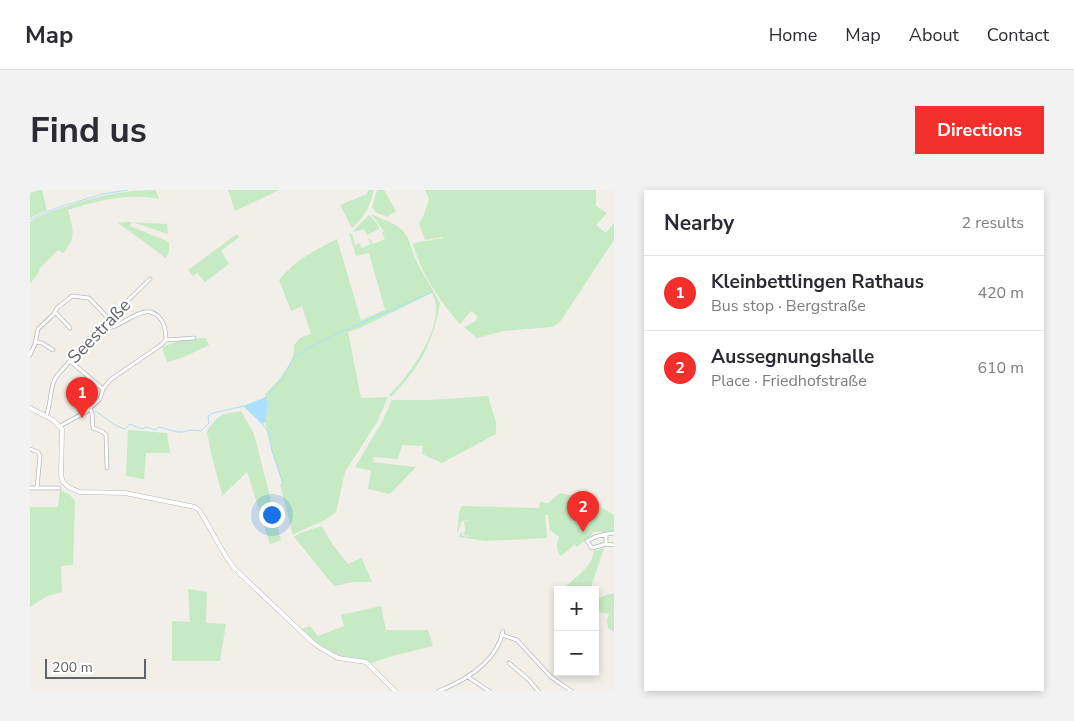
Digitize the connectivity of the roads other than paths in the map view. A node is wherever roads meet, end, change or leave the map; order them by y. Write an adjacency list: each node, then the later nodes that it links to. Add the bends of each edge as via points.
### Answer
1 (150, 278): 3 (street, Seestraße)
2 (55, 312): 3 (street, via 72,296 80,296 89,298); 6 (street); 10 (street, via 38,329)
3 (109, 319): 4 (street, Seestraße)
4 (105, 323): 5 (street, Seestraße); 7 (street)
5 (100, 327): 7 (street); 13 (street, Seestraße)
6 (70, 328)
7 (110, 328): 9 (street, via 150,312 163,322)
8 (194, 338): 9 (street)
9 (166, 340): 14 (street, via 115,376)
10 (36, 342): 11 (street); 12 (street)
11 (54, 350)
12 (30, 356)
13 (70, 362): 14 (street); 17 (street, Seestraße, via 54,380)
14 (103, 389): 16 (street, via 100,399)
15 (30, 408): 17 (street)
16 (90, 409): 18 (street); 20 (street, via 93,428 106,435)
17 (46, 416): 18 (street)
18 (60, 426): 30 (street, via 62,479 65,484 74,490 118,492 195,507 235,568 311,640 338,658 366,662)
19 (30, 449): 22 (street, via 40,456)
20 (107, 468)
21 (30, 488): 22 (street)
22 (37, 488): 23 (street)
23 (58, 488)
24 (614, 533): 25 (street)
25 (606, 534): 26 (street); 26 (street, via 587,541 592,548)
26 (606, 544): 27 (street)
27 (614, 545)
28 (509, 663): 33 (street)
29 (468, 677): 31 (street); 32 (street); 34 (street, via 493,655 503,633 517,640 551,677)
30 (395, 691)
31 (441, 691)
32 (490, 691)
33 (538, 691)
34 (571, 691)

